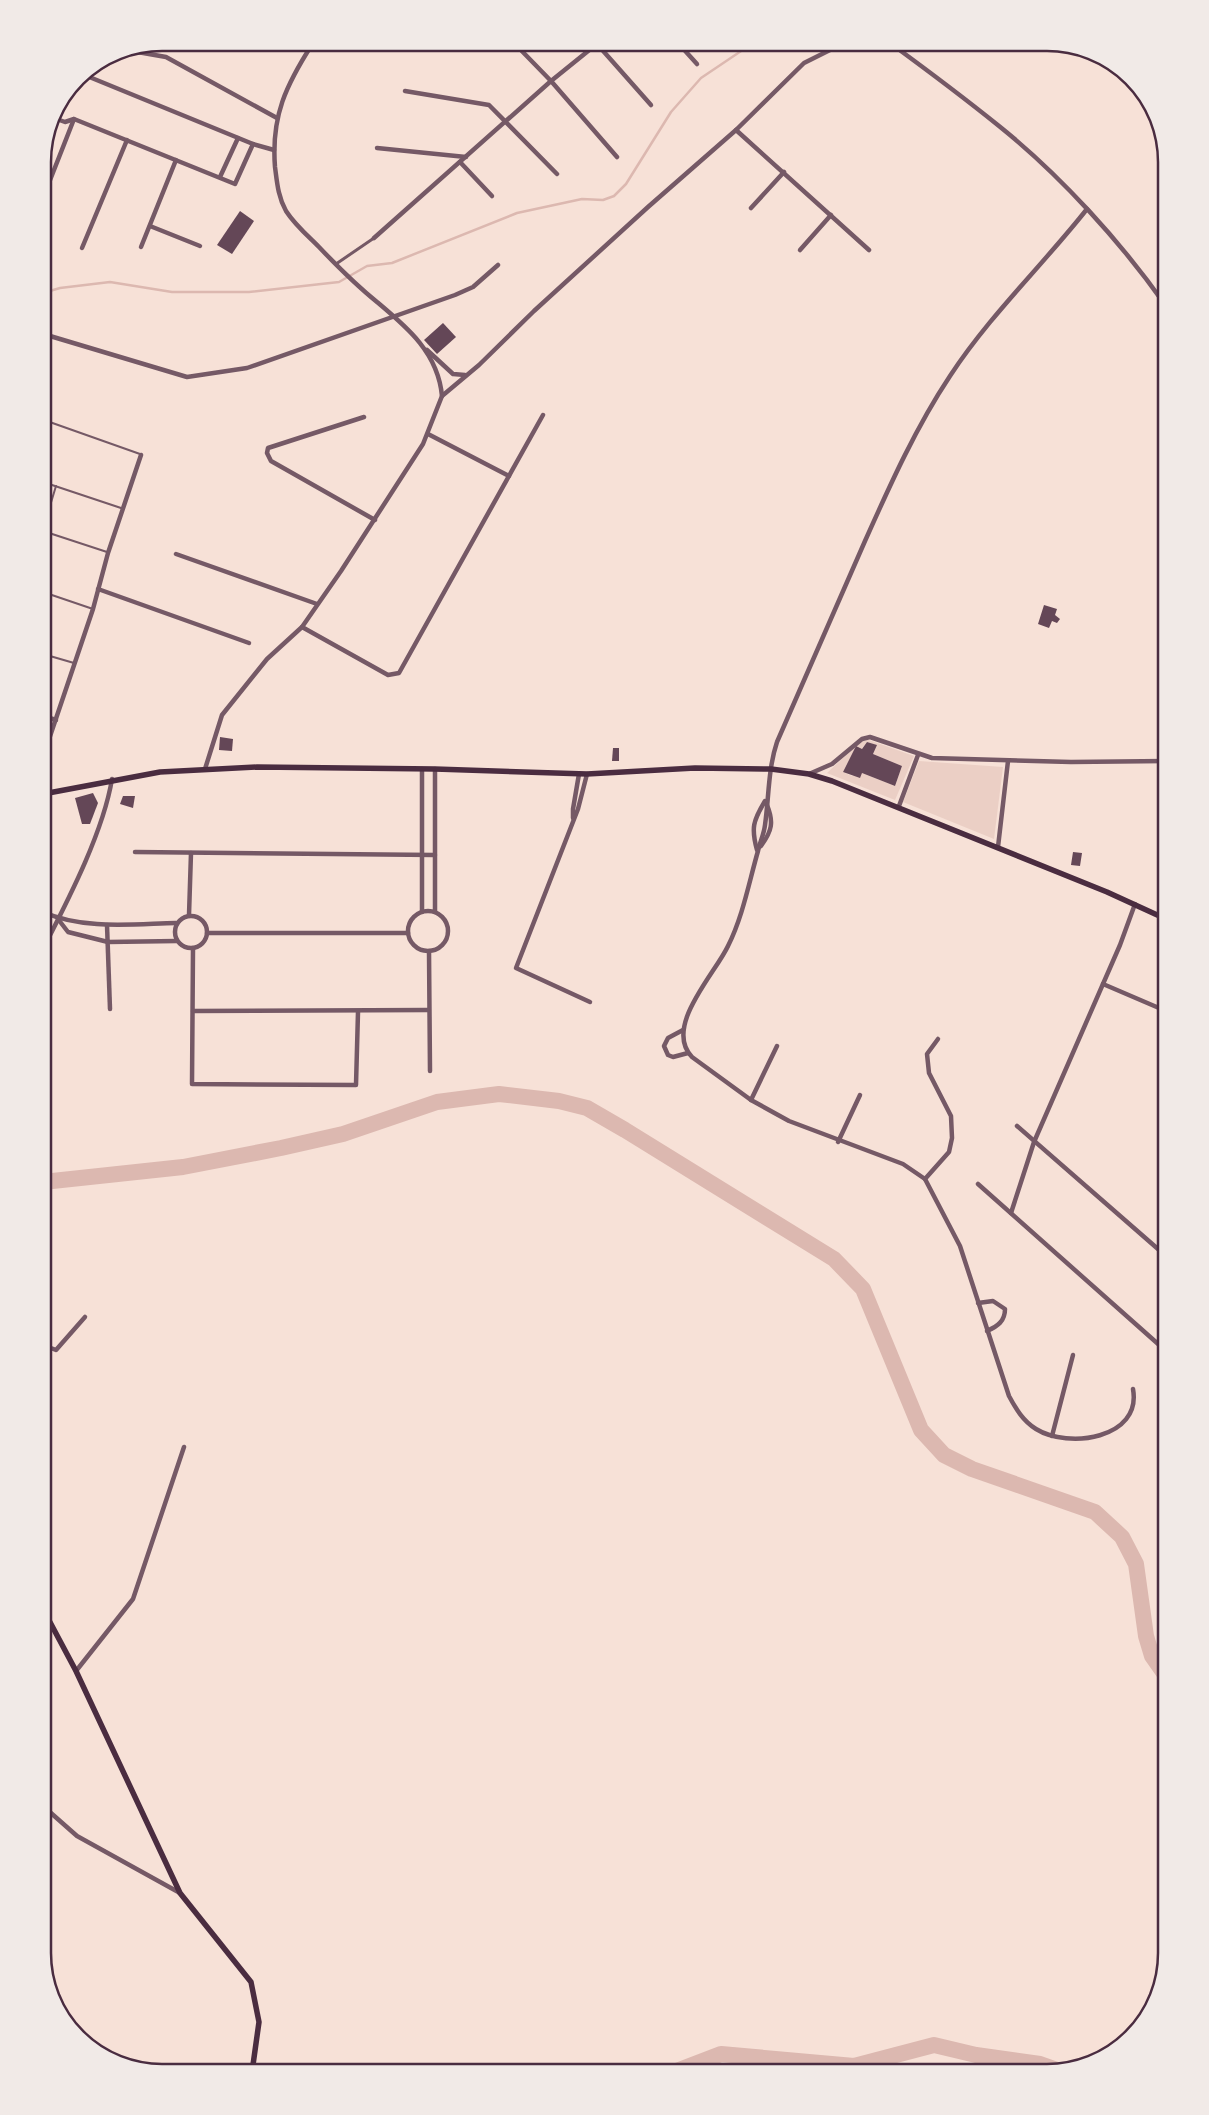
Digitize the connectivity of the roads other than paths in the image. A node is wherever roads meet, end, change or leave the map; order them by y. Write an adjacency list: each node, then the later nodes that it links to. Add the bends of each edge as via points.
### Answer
1 (308, 51): 14 (street)
2 (524, 51): 11 (street)
3 (587, 51): 11 (street)
4 (604, 51): 13 (street)
5 (685, 51): 9 (street)
6 (828, 51): 18 (street, via 804,63)
7 (900, 51): 34 (street, via 1000,127 1060,180)
8 (142, 53): 14 (street, via 166,57)
9 (697, 64)
10 (91, 78): 19 (street)
11 (551, 80): 17 (street); 25 (street)
12 (405, 91): 17 (street, via 489,105)
13 (651, 105)
14 (277, 118): 23 (street)
15 (74, 119): 16 (street); 20 (street); 31 (street)
16 (60, 120)
17 (506, 121): 24 (street); 29 (street)
18 (736, 130): 28 (street); 49 (street, via 586,263)
19 (238, 138): 21 (street); 30 (street)
20 (127, 140): 26 (street); 40 (street)
21 (253, 144): 23 (street); 30 (street, via 235,184)
22 (377, 148): 24 (street)
23 (274, 150): 43 (street, via 277,184 286,210)
24 (466, 157): 27 (street)
25 (617, 157)
26 (176, 160): 30 (street); 36 (street)
27 (460, 162): 32 (street); 37 (street)
28 (784, 172): 33 (street); 35 (street)
29 (557, 174)
30 (220, 177)
31 (51, 178)
32 (492, 196)
33 (751, 208)
34 (1087, 209): 45 (street); 82 (street, via 1054,250 1015,290 948,377 888,489 776,742)
35 (831, 215): 41 (street); 42 (street)
36 (150, 226): 38 (street); 39 (street)
37 (374, 238): 43 (street)
38 (200, 246)
39 (141, 247)
40 (82, 248)
41 (800, 250)
42 (869, 250)
43 (336, 264): 46 (street)
44 (498, 265): 46 (street, via 473,287)
45 (1158, 295)
46 (394, 317): 47 (street, via 247,368 187,378); 48 (street)
47 (51, 336)
48 (424, 347): 49 (street, via 453,374); 50 (street, via 441,382)
49 (467, 375): 50 (street)
50 (442, 396): 54 (street)
51 (543, 415): 56 (street)
52 (364, 417): 61 (street, via 268,448 267,453 271,461)
53 (51, 423): 55 (lane)
54 (428, 434): 56 (street); 61 (street)
55 (141, 455): 60 (street)
56 (509, 476): 69 (street, via 399,673 388,675)
57 (51, 484): 58 (lane)
58 (56, 486): 59 (lane); 60 (lane)
59 (51, 503)
60 (122, 509): 63 (street)
61 (375, 520): 67 (street)
62 (51, 533): 63 (lane)
63 (108, 553): 65 (street)
64 (176, 554): 67 (street)
65 (98, 589): 68 (street); 70 (street)
66 (51, 595): 68 (lane)
67 (317, 604): 69 (street)
68 (93, 609): 72 (street)
69 (302, 627): 79 (street, via 268,660 222,715)
70 (249, 643)
71 (51, 656): 72 (lane)
72 (75, 664): 74 (street)
73 (51, 718): 74 (street)
74 (56, 720): 75 (street)
75 (51, 731)
76 (918, 755): 77 (street); 85 (street, via 866,737 832,764); 89 (street)
77 (1008, 761): 78 (street); 91 (street)
78 (1158, 761)
79 (205, 769): 80 (main road); 86 (main road)
80 (422, 769): 81 (main road); 95 (street)
81 (435, 769): 83 (main road); 96 (street)
82 (771, 769): 84 (main road, via 696,768); 85 (main road); 88 (street)
83 (579, 774): 84 (main road); 90 (street)
84 (587, 774): 90 (street)
85 (809, 774): 89 (main road)
86 (112, 779): 87 (main road); 103 (street, via 100,826)
87 (51, 792)
88 (766, 801): 92 (street, via 765,826); 92 (street, via 752,833)
89 (899, 806): 91 (main road)
90 (573, 819): 114 (street, via 516,968)
91 (998, 847): 97 (main road)
92 (758, 851): 120 (street, via 728,946 697,994)
93 (135, 852): 94 (street)
94 (191, 853): 95 (street); 100 (street)
95 (422, 855): 96 (street); 98 (street)
96 (435, 855): 99 (street)
97 (1135, 904): 102 (main road); 113 (street)
98 (422, 912): 99 (street); 108 (street, via 411,920)
99 (435, 912): 112 (street, via 444,920 448,931 444,943)
100 (189, 915): 104 (street); 107 (street, via 204,922)
101 (51, 916): 103 (street)
102 (1158, 916)
103 (58, 919): 105 (street); 106 (street); 110 (street, via 68,932)
104 (176, 923): 105 (street); 109 (street)
105 (107, 925): 110 (street)
106 (51, 933)
107 (207, 933): 108 (street); 111 (street, via 203,943)
108 (408, 933): 112 (street, via 412,944)
109 (177, 941): 110 (street); 111 (street, via 184,947)
110 (108, 942): 116 (street)
111 (193, 948): 118 (street)
112 (429, 951): 117 (street)
113 (1103, 984): 115 (street); 129 (street)
114 (590, 1002)
115 (1158, 1008)
116 (110, 1009)
117 (428, 1010): 119 (street); 124 (street)
118 (193, 1011): 119 (street); 119 (street, via 192,1084 356,1084)
119 (358, 1012)
120 (683, 1030): 123 (street); 123 (street, via 668,1038 664,1046 673,1057)
121 (938, 1039): 130 (street, via 927,1054 929,1073 951,1116 952,1138 949,1152)
122 (777, 1046): 126 (street)
123 (688, 1053): 126 (street)
124 (430, 1071)
125 (860, 1095): 128 (street)
126 (751, 1100): 128 (street)
127 (1018, 1126): 129 (street)
128 (838, 1142): 130 (street, via 904,1164)
129 (1034, 1142): 132 (street); 133 (street)
130 (925, 1178): 134 (street, via 960,1246)
131 (978, 1184): 132 (street)
132 (1011, 1213): 137 (street)
133 (1158, 1249)
134 (978, 1303): 136 (street); 136 (street, via 993,1301 1005,1309 1005,1317 1000,1323)
135 (85, 1317): 138 (street, via 56,1350)
136 (986, 1331): 141 (street, via 1016,1409 1036,1429)
137 (1158, 1344)
138 (51, 1348)
139 (1073, 1355): 141 (street)
140 (1133, 1389): 141 (street, via 1132,1411 1110,1432 1075,1440)
141 (1052, 1436)
142 (184, 1447): 144 (street, via 133,1599)
143 (51, 1625): 144 (main road)
144 (76, 1671): 146 (main road)
145 (51, 1814): 146 (street, via 77,1836)
146 (180, 1893): 147 (main road, via 251,1982 259,2022)
147 (253, 2064)

